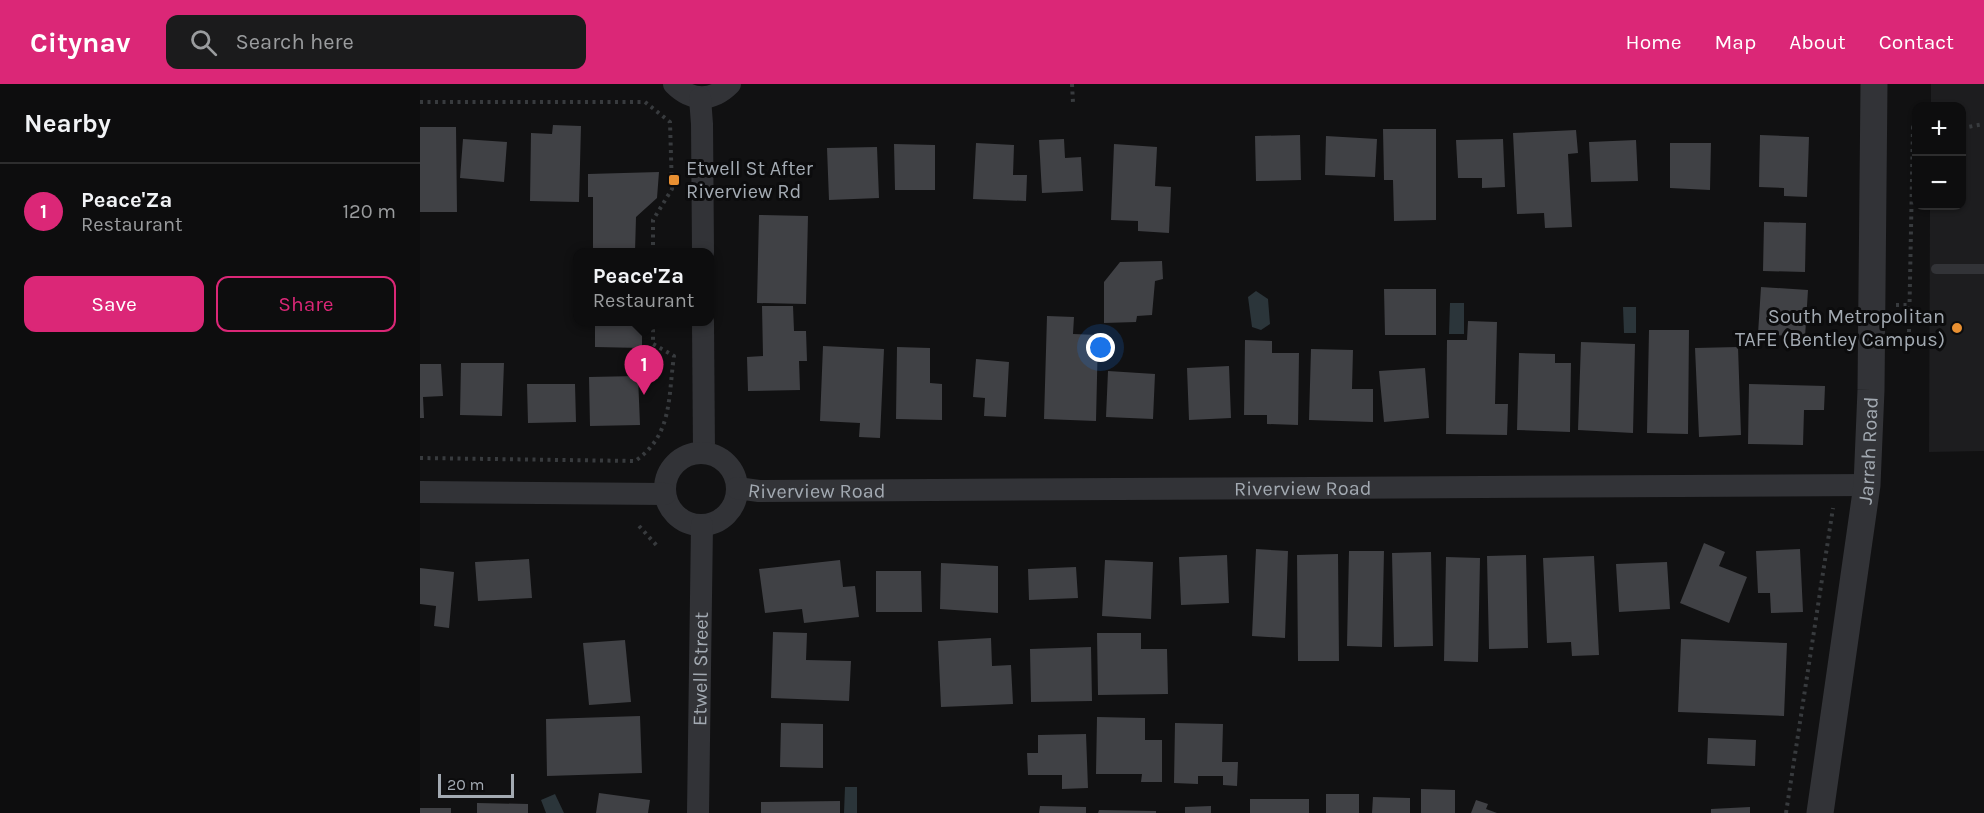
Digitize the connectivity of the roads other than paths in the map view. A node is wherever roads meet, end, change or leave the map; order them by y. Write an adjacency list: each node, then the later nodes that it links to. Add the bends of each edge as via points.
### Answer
1 (674, 84): 4 (street)
2 (730, 84): 4 (street, via 721,92)
3 (1874, 84): 10 (street, Jarrah Road)
4 (700, 98): 5 (street)
5 (703, 248)
6 (1936, 269): 7 (lane)
7 (1984, 269)
8 (703, 326): 9 (street)
9 (704, 453): 11 (street, via 731,468); 13 (street, via 675,464 665,483)
10 (1867, 485): 11 (street, Riverview Road, via 759,491); 16 (street, Jarrah Road)
11 (737, 488): 14 (street, via 736,500 723,518)
12 (420, 492): 13 (street)
13 (665, 494): 14 (street, via 682,520)
14 (702, 525): 15 (street, Etwell Street)
15 (698, 813)
16 (1820, 813)

